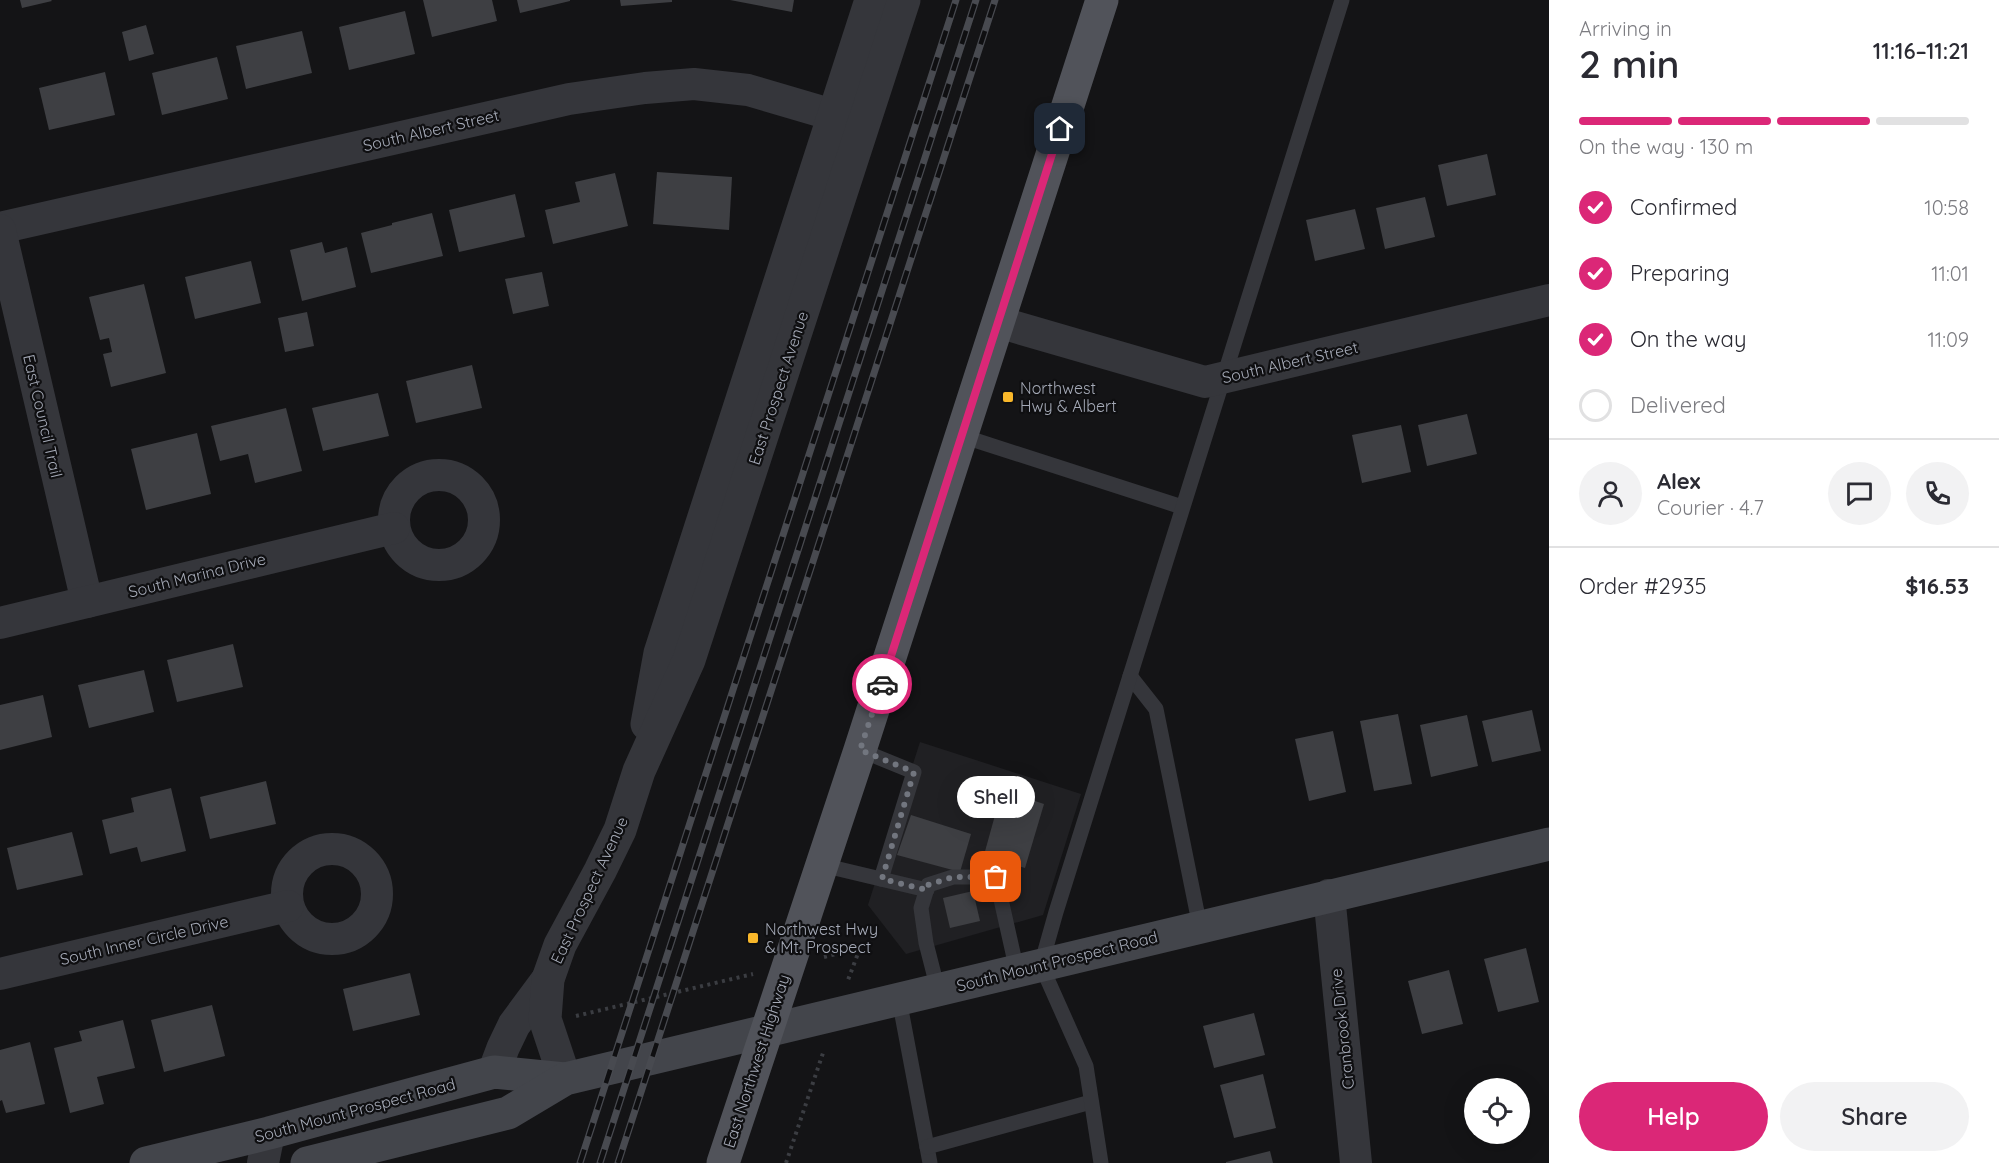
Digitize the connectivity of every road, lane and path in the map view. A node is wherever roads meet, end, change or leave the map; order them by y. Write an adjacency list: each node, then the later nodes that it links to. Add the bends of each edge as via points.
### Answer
1 (871, 0): 5 (street, East Prospect Avenue)
2 (904, 0): 6 (street, East Prospect Avenue)
3 (1102, 0): 9 (main road, East Northwest Highway)
4 (1342, 0): 10 (lane)
5 (833, 115): 6 (street, South Albert Street); 7 (street, South Albert Street, via 748,90 694,84 645,88 569,99); 18 (street, East Prospect Avenue, via 660,653)
6 (864, 124): 18 (street, East Prospect Avenue, via 689,660)
7 (0, 229): 14 (street, East Council Trail)
8 (1549, 300): 10 (street, South Albert Street)
9 (998, 322): 10 (street, South Albert Street, via 1205,382); 11 (main road, East Northwest Highway)
10 (1224, 378): 12 (lane)
11 (962, 436): 12 (lane); 17 (main road, East Northwest Highway)
12 (1182, 507): 16 (lane)
13 (394, 528): 14 (street, South Marina Drive)
14 (87, 602): 15 (street, South Marina Drive)
15 (0, 623)
16 (1130, 676): 25 (lane, via 1156,710); 26 (lane, via 1056,912)
17 (860, 750): 20 (main road, East Northwest Highway); 21 (lane, via 914,772)
18 (639, 771): 29 (street, East Prospect Avenue, via 620,830 560,945)
19 (1549, 844): 23 (main road, South Mount Prospect Road)
20 (822, 865): 21 (lane); 33 (main road, East Northwest Highway)
21 (882, 879): 22 (lane)
22 (927, 890): 26 (lane, via 928,885 953,877 996,877); 30 (lane, via 921,908)
23 (1329, 895): 25 (main road, South Mount Prospect Road); 46 (street, Cranbrook Drive)
24 (288, 906): 27 (street, South Inner Circle Drive)
25 (1200, 927): 26 (main road, South Mount Prospect Road)
26 (1029, 968): 30 (main road, South Mount Prospect Road); 37 (lane, via 1086,1066)
27 (0, 974)
28 (743, 976): 32 (path)
29 (548, 979): 35 (street, via 514,1025); 36 (street, East Prospect Avenue, via 545,1019)
30 (938, 990): 31 (main road, South Mount Prospect Road)
31 (899, 999): 33 (main road, South Mount Prospect Road); 38 (lane)
32 (582, 1015)
33 (766, 1031): 36 (main road, South Mount Prospect Road); 42 (main road, East Northwest Highway)
34 (820, 1062): 43 (path)
35 (494, 1072): 36 (main road, South Mount Prospect Road); 39 (main road, South Mount Prospect Road)
36 (565, 1079): 41 (main road, South Mount Prospect Road, via 508,1113)
37 (1091, 1102): 38 (lane); 45 (lane)
38 (927, 1147): 44 (lane)
39 (266, 1148): 40 (main road, South Mount Prospect Road)
40 (146, 1163)
41 (307, 1163)
42 (723, 1163)
43 (786, 1163)
44 (930, 1163)
45 (1101, 1163)
46 (1356, 1163)

